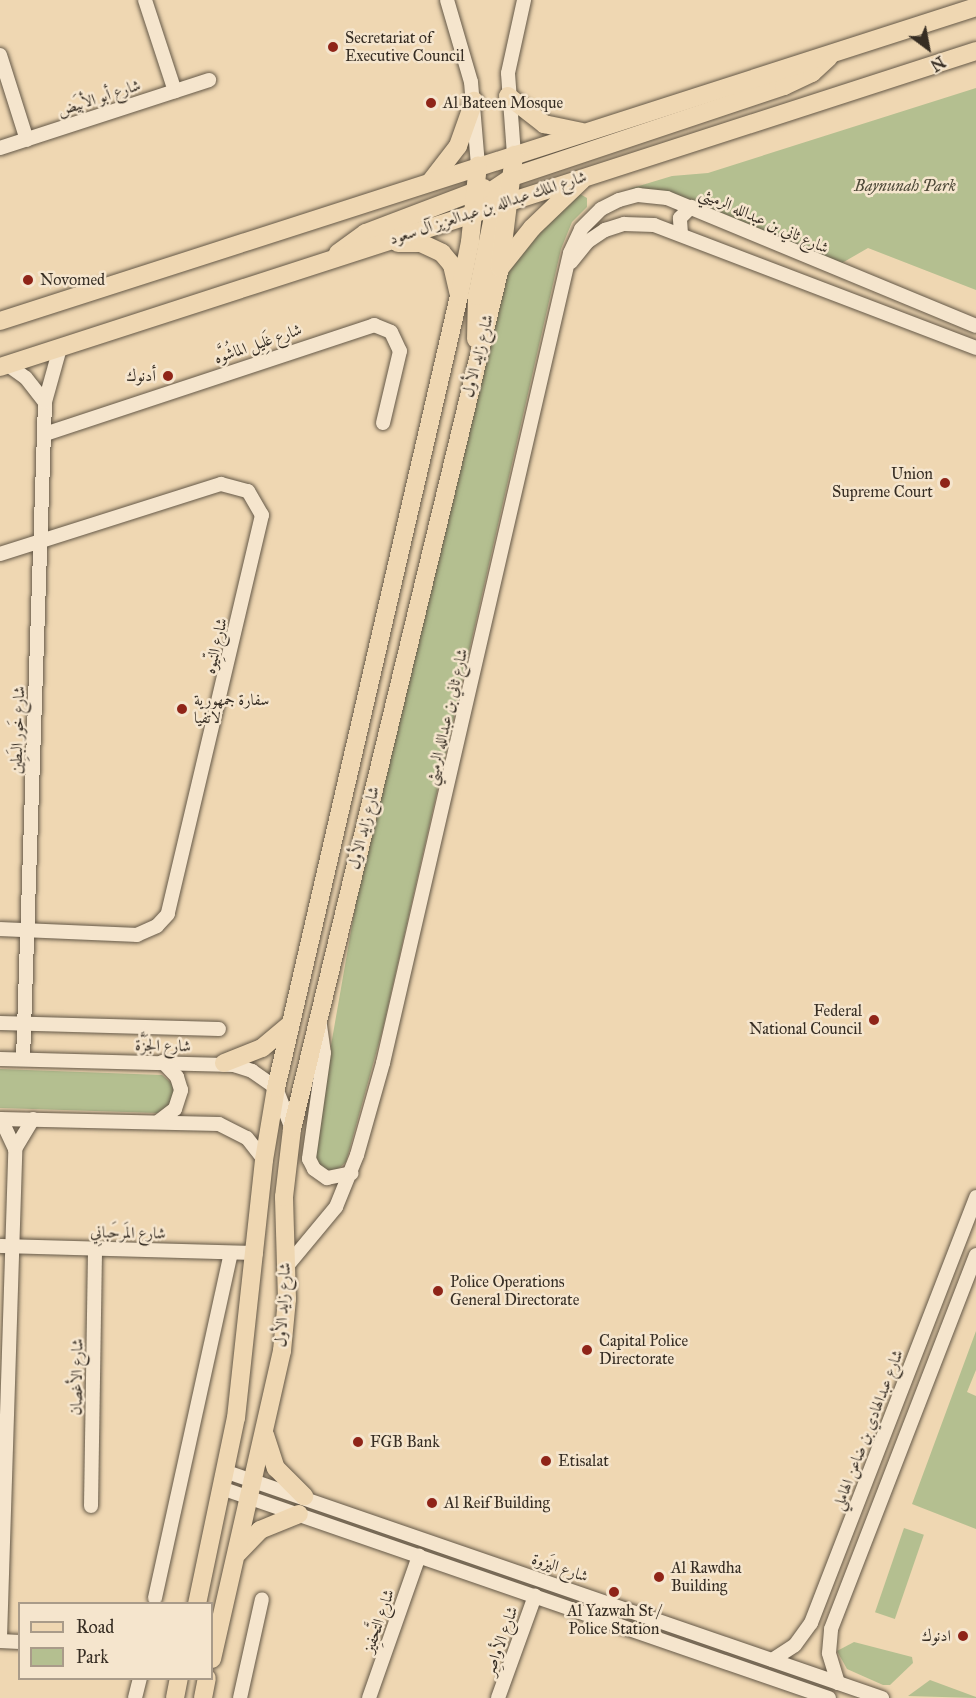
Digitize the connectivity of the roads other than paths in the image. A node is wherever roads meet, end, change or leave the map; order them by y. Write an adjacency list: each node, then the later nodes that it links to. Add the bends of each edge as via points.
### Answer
1 (145, 0): 9 (street)
2 (447, 0): 11 (street, شارع زايد الأول, via 462,44)
3 (524, 0): 10 (street, شارع زايد الأول, via 509,61)
4 (976, 7): 6 (main road)
5 (976, 51): 17 (main road, شارع الملك عبدالله بن عبدالعزيز آل سعود)
6 (832, 53): 12 (main road); 18 (main road, via 812,73 793,83)
7 (0, 55): 13 (street)
8 (209, 80): 9 (street, شارع أبو الأبيَض)
9 (174, 91): 13 (street, شارع أبو الأبيَض)
10 (508, 96): 12 (main road, via 544,124); 15 (street, شارع زايد الأول)
11 (474, 101): 16 (street, شارع زايد الأول); 19 (main road, via 453,154)
12 (586, 133): 15 (main road)
13 (27, 140): 14 (street, شارع أبو الأبيَض)
14 (0, 148)
15 (514, 155): 16 (main road); 18 (main road, شارع زايد الأول)
16 (478, 165): 18 (main road); 19 (main road); 20 (main road, شارع زايد الأول)
17 (590, 174): 21 (main road, شارع الملك عبدالله بن عبدالعزيز آل سعود); 28 (main road, via 532,228)
18 (501, 181): 20 (main road); 21 (main road, شارع زايد الأول); 23 (main road)
19 (429, 183): 30 (main road)
20 (475, 192): 23 (main road, شارع زايد الأول); 26 (main road, via 366,233)
21 (502, 204): 23 (main road, شارع الملك عبدالله بن عبدالعزيز آل سعود); 28 (main road, شارع زايد الأول); 34 (main road, via 476,307)
22 (691, 207): 24 (street, via 680,218); 27 (street, شارع ثاني بن عبدالله الرميثي, via 648,195 609,204 577,234); 31 (street, شارع ثاني بن عبدالله الرميثي)
23 (473, 213): 25 (main road, شارع الملك عبدالله بن عبدالعزيز آل سعود); 29 (main road, شارع زايد الأول)
24 (681, 234): 27 (street, شارع ثاني بن عبدالله الرميثي, via 643,223 615,226 587,242); 33 (street, شارع ثاني بن عبدالله الرميثي)
25 (382, 243): 26 (main road, شارع الملك عبدالله بن عبدالعزيز آل سعود); 29 (main road, via 422,243 436,248 452,265)
26 (333, 259): 32 (main road, شارع الملك عبدالله بن عبدالعزيز آل سعود)
27 (568, 267): 60 (street, شارع ثاني بن عبدالله الرميثي, via 383,1063)
28 (500, 268): 34 (main road, شارع زايد الأول)
29 (459, 296): 46 (main road, شارع زايد الأول)
30 (0, 321)
31 (976, 327)
32 (60, 348): 35 (main road, شارع الملك عبدالله بن عبدالعزيز آل سعود); 36 (street, شارع خَور البَطِين)
33 (976, 348)
34 (478, 352): 43 (main road, شارع زايد الأول)
35 (4, 366): 36 (street, via 32,383)
36 (45, 402): 38 (street, شارع خَور البَطِين)
37 (382, 423): 38 (street, شارع غَلِيل الماشُوَّه, via 400,351 391,332 374,325)
38 (45, 434): 39 (street, شارع خَور البَطِين)
39 (41, 539): 40 (street, شارع النِّيوه); 42 (street, شارع خَور البَطِين); 42 (street, شارع النِّيوه, via 221,484 248,491 262,515 168,914 151,930 137,935)
40 (0, 554)
41 (0, 929): 42 (street, شارع النِّيوه)
42 (28, 929): 45 (street, شارع خَور البَطِين)
43 (319, 1018): 56 (main road, شارع زايد الأول); 60 (street, via 324,1053 309,1159 314,1169 327,1178)
44 (0, 1023): 45 (street)
45 (24, 1023): 47 (street); 49 (street, شارع خَور البَطِين)
46 (289, 1025): 51 (main road, via 262,1048); 52 (main road, شارع زايد الأول)
47 (219, 1029)
48 (0, 1059): 49 (street, شارع الجَزَّة)
49 (23, 1059): 50 (street, شارع الجَزَّة)
50 (163, 1062): 51 (street, شارع الجَزَّة); 55 (street, via 177,1077 181,1090 175,1109)
51 (224, 1063): 52 (street, شارع الجَزَّة, via 252,1071)
52 (276, 1088): 56 (street); 59 (main road, شارع زايد الأول)
53 (0, 1119): 54 (street); 57 (street)
54 (33, 1119): 55 (street); 57 (street)
55 (159, 1121): 59 (street, via 208,1122 229,1127 247,1138)
56 (292, 1129): 67 (main road, شارع زايد الأول, via 284,1197)
57 (15, 1154): 58 (street); 62 (street)
58 (0, 1160)
59 (264, 1160): 65 (main road, شارع زايد الأول)
60 (352, 1173): 67 (street, شارع ثاني بن عبدالله الرميثي, via 328,1217)
61 (976, 1197): 75 (street, شارع عبدالهادي بن ضاعن الهاملي)
62 (6, 1246): 63 (street, شارع المَرحَبانِي); 81 (street)
63 (95, 1249): 64 (street, شارع المَرحَبانِي); 72 (street, شارع الأغصان)
64 (231, 1253): 65 (street, شارع المَرحَبانِي); 78 (street)
65 (256, 1253): 69 (main road, شارع زايد الأول)
66 (976, 1255): 76 (street)
67 (287, 1266): 68 (main road, شارع زايد الأول, via 282,1351)
68 (264, 1427): 70 (main road, شارع زايد الأول); 71 (main road, via 276,1468)
69 (225, 1481): 70 (street, شارع اليَزوة); 80 (main road, شارع زايد الأول)
70 (251, 1489): 71 (street, شارع اليَزوة); 74 (main road, شارع زايد الأول)
71 (302, 1505): 73 (street, شارع اليَزوة); 74 (main road, via 260,1530); 84 (street, شارع اليَزوة)
72 (91, 1506)
73 (419, 1556): 77 (street, شارع اليَزوة); 93 (street, شارع التَّحفِيز)
74 (234, 1560): 83 (main road, شارع زايد الأول)
75 (831, 1572): 76 (street); 84 (street, شارع عبدالهادي بن ضاعن الهاملي, via 806,1631 788,1651)
76 (850, 1578): 88 (street, via 830,1637 830,1661)
77 (535, 1596): 94 (street, شارع الأواصِر); 95 (street, شارع اليَزوة)
78 (155, 1598)
79 (262, 1599): 92 (street)
80 (197, 1602)
81 (0, 1640): 82 (street)
82 (18, 1642)
83 (213, 1654)
84 (772, 1660): 88 (street, شارع اليَزوة)
85 (140, 1680): 89 (street)
86 (179, 1680): 90 (main road)
87 (206, 1680): 91 (main road)
88 (841, 1689): 96 (street, شارع اليَزوة)
89 (135, 1698)
90 (175, 1698)
91 (202, 1698)
92 (240, 1698)
93 (369, 1698)
94 (498, 1698)
95 (829, 1698)
96 (882, 1698)

